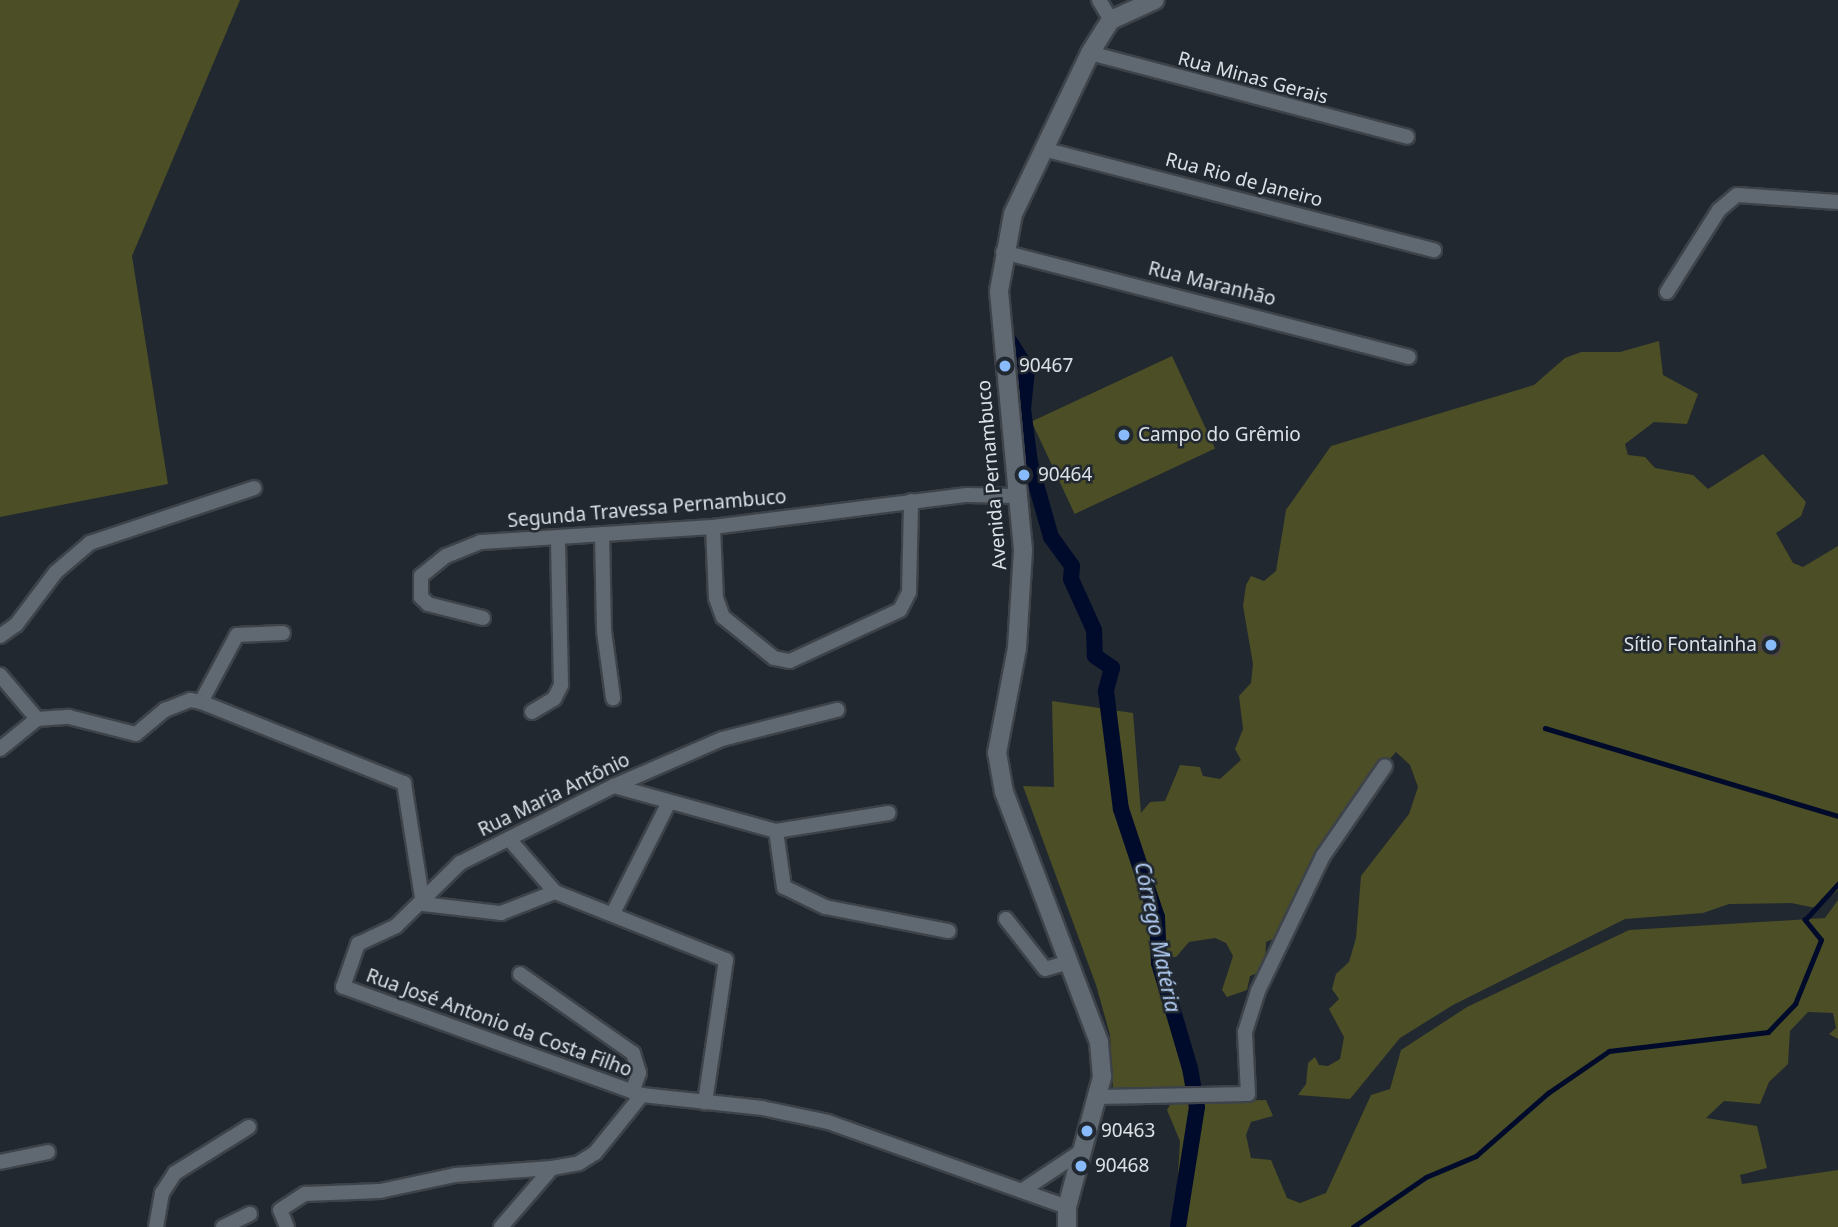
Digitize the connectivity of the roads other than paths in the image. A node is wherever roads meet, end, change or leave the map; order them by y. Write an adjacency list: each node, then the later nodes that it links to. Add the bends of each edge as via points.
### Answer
1 (1099, 0): 3 (street)
2 (1155, 0): 3 (street)
3 (1111, 20): 4 (street, Avenida Pernambuco)
4 (1090, 53): 5 (street, Rua Minas Gerais); 6 (street, Avenida Pernambuco)
5 (1406, 137)
6 (1043, 149): 8 (street, Rua Rio de Janeiro); 9 (street, Avenida Pernambuco, via 1013,214)
7 (1838, 202): 10 (street, via 1737,195 1719,210)
8 (1434, 250)
9 (1003, 252): 11 (street, Rua Maranhão); 13 (street, Avenida Pernambuco, via 1000,326)
10 (1667, 292)
11 (1409, 357)
12 (254, 488): 20 (street, via 90,543 56,572 16,625)
13 (1017, 496): 14 (street, Segunda Travessa Pernambuco); 39 (street, Avenida Pernambuco, via 1022,596 997,753 1004,792)
14 (911, 501): 15 (street, Segunda Travessa Pernambuco); 15 (street, via 909,592 900,610 790,661 774,658 723,617 716,598)
15 (713, 527): 16 (street, Segunda Travessa Pernambuco)
16 (602, 534): 17 (street, Segunda Travessa Pernambuco); 22 (street, via 604,631)
17 (558, 538): 18 (street, Segunda Travessa Pernambuco, via 481,542 446,556 421,576 421,597 428,604); 25 (street, via 561,685 554,699)
18 (484, 618)
19 (283, 633): 23 (street, via 237,635)
20 (0, 636)
21 (3, 681): 26 (street)
22 (613, 698)
23 (201, 702): 26 (street, via 190,700 165,710 136,733 77,718); 35 (street, via 404,783)
24 (837, 710): 29 (street, Rua Maria Antônio, via 722,739)
25 (532, 712)
26 (37, 719): 27 (street)
27 (0, 749)
28 (1385, 766): 43 (street, via 1323,856 1258,991 1245,1032 1248,1094)
29 (614, 786): 30 (street); 33 (street, Rua Maria Antônio)
30 (669, 802): 32 (street); 36 (street)
31 (889, 813): 32 (street)
32 (776, 831): 38 (street, via 784,887 825,907)
33 (509, 839): 34 (street); 35 (street, Rua Maria Antônio, via 460,863)
34 (555, 892): 35 (street, via 501,913); 36 (street)
35 (424, 904): 41 (street, Rua Maria Antônio, via 396,926 365,936 352,956)
36 (613, 913): 44 (street, via 726,960)
37 (1006, 919): 39 (street, via 1045,969)
38 (949, 931)
39 (1069, 962): 43 (street, Avenida Pernambuco, via 1099,1042 1102,1077)
40 (520, 974): 42 (street, via 633,1053 639,1073)
41 (343, 987): 42 (street, Rua José Antonio da Costa Filho)
42 (637, 1094): 44 (street, Rua José Antonio da Costa Filho); 49 (street, via 587,1160)
43 (1098, 1097): 46 (street, Avenida Pernambuco)
44 (705, 1102): 50 (street, Rua José Antonio da Costa Filho, via 762,1108 865,1132)
45 (248, 1127): 53 (street, via 175,1173 162,1193)
46 (1082, 1151): 50 (street); 51 (street, Avenida Pernambuco)
47 (48, 1152): 48 (street)
48 (0, 1162)
49 (552, 1168): 55 (street, via 455,1175 380,1191 305,1194 280,1210); 56 (street)
50 (1023, 1190): 51 (street, Rua José Antonio da Costa Filho)
51 (1067, 1207): 57 (street, Avenida Pernambuco)
52 (250, 1214): 54 (street)
53 (156, 1227)
54 (223, 1227)
55 (287, 1227)
56 (501, 1227)
57 (1067, 1227)

